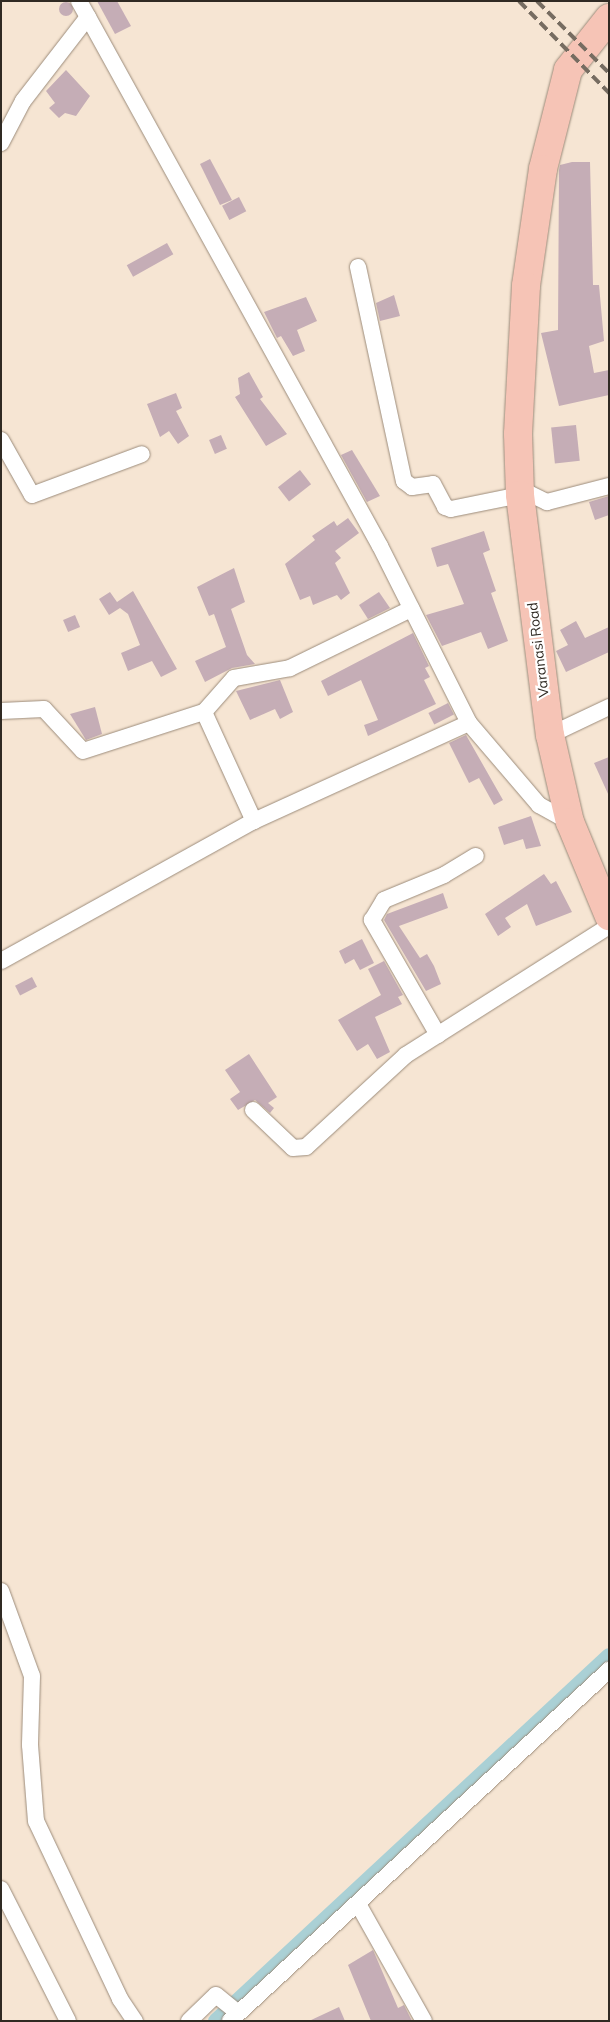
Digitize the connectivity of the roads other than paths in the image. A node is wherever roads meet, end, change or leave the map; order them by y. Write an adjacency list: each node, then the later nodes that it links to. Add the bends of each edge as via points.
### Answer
1 (79, 1): 2 (street)
2 (88, 17): 4 (street, via 23,101); 10 (street)
3 (609, 18): 9 (highway, Varanasi Road, via 574,58 559,100 536,211 522,374)
4 (1, 143)
5 (358, 267): 9 (street, via 404,481 412,487 433,484 445,507 451,509)
6 (1, 440): 7 (street, via 32,495)
7 (142, 454)
8 (609, 486): 9 (street, via 547,502)
9 (520, 492): 15 (highway, Varanasi Road)
10 (411, 608): 13 (street, via 290,668 234,678); 14 (street)
11 (609, 707): 15 (street)
12 (1, 711): 13 (street, via 44,709 83,752)
13 (204, 712): 16 (street)
14 (469, 723): 16 (street); 17 (street, via 539,805)
15 (550, 735): 17 (highway, Varanasi Road)
16 (254, 821): 21 (street)
17 (570, 822): 19 (highway, Varanasi Road)
18 (476, 856): 22 (street, via 444,875 384,900 372,920)
19 (609, 916)
20 (609, 926): 22 (street)
21 (1, 961)
22 (438, 1035): 23 (street, via 406,1055 306,1147 293,1148)
23 (253, 1110)
24 (1, 1591): 30 (street, via 32,1676 30,1745 36,1821 120,1999)
25 (609, 1670): 27 (street)
26 (1, 1889): 29 (street)
27 (358, 1904): 28 (street); 32 (street)
28 (234, 2015): 31 (street, via 222,1997 212,1998)
29 (68, 2021)
30 (135, 2021)
31 (189, 2021)
32 (424, 2021)

